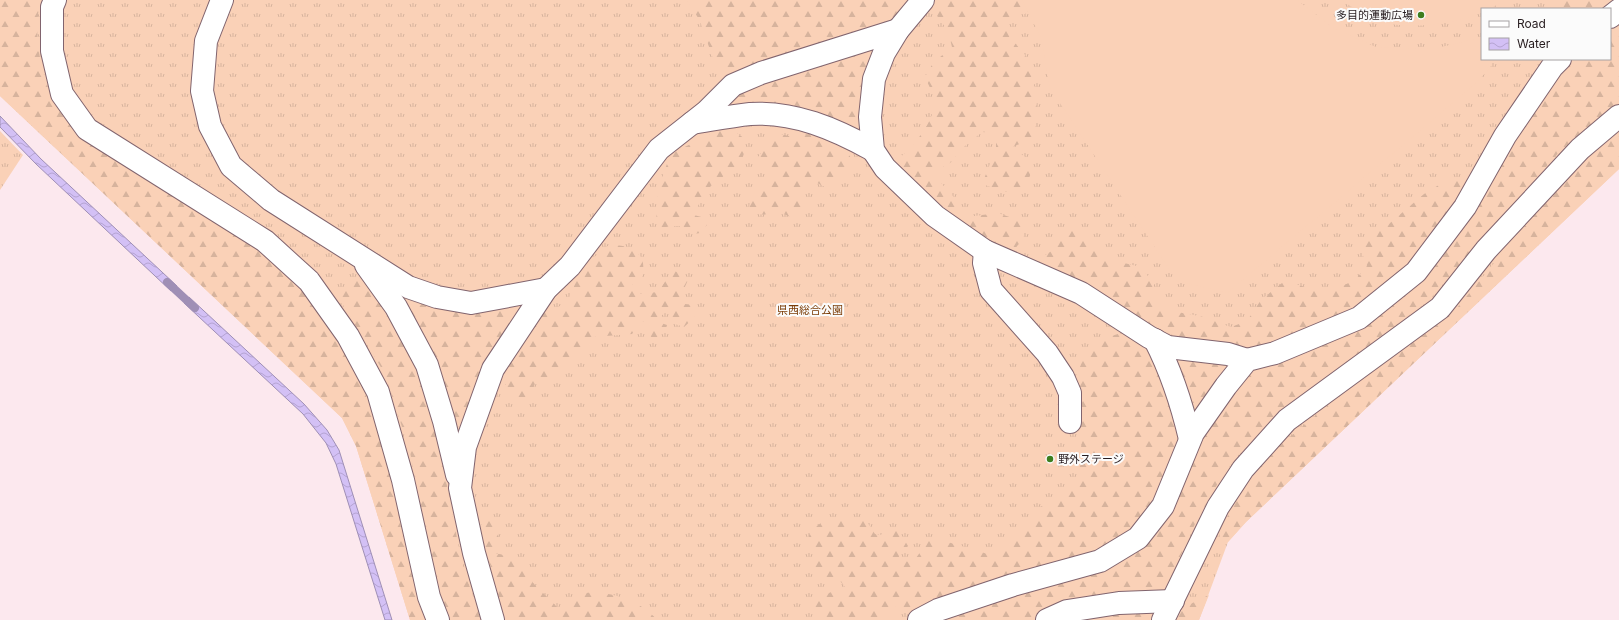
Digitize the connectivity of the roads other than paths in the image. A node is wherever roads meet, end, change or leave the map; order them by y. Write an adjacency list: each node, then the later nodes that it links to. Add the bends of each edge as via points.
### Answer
1 (55, 0): 20 (lane, via 52,7 52,51 62,94 88,129 265,241 309,281 348,336 378,392 403,480 429,597)
2 (222, 0): 12 (lane, via 206,41 202,91 210,126 231,166 271,200)
3 (923, 0): 6 (lane)
4 (1619, 10): 5 (lane)
5 (1611, 16)
6 (898, 30): 9 (lane, via 761,72 733,85); 10 (lane, via 884,54 874,79 870,117)
7 (1559, 60): 15 (lane, via 1505,136 1465,207 1416,272 1359,318 1275,352)
8 (1619, 116): 19 (lane, via 1575,154 1486,250 1440,308 1287,420 1243,469 1218,507)
9 (692, 123): 10 (lane, via 751,114 796,117 838,132); 13 (lane, via 659,149 570,266)
10 (873, 150): 11 (lane, via 885,168 935,216)
11 (985, 251): 14 (lane, via 1081,293); 16 (lane, via 984,263 991,290 1046,353 1063,377 1070,393)
12 (364, 259): 13 (lane, via 408,287 438,298 471,302); 18 (lane, via 396,307 427,365)
13 (546, 289): 18 (lane, via 493,369 465,447)
14 (1155, 340): 15 (lane, via 1168,346 1228,354); 17 (lane, via 1183,409)
15 (1248, 360): 17 (lane, via 1226,386)
16 (1070, 422)
17 (1190, 439): 22 (lane, via 1163,506 1138,538 1100,561 1013,585 938,610)
18 (460, 488): 21 (lane, via 474,553)
19 (1174, 601): 23 (lane, via 1119,603 1067,611); 24 (lane)
20 (438, 620)
21 (493, 620)
22 (919, 620)
23 (1047, 620)
24 (1163, 620)

